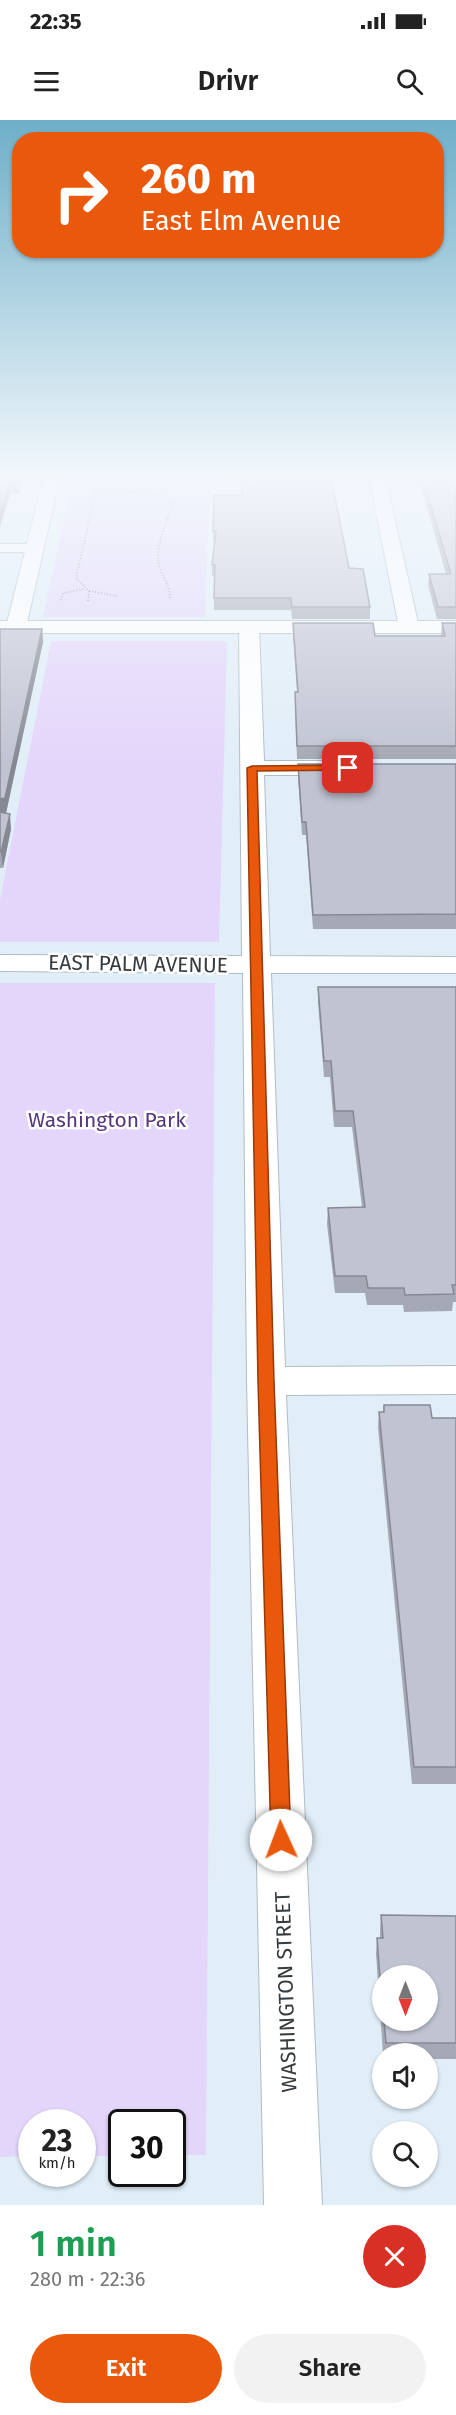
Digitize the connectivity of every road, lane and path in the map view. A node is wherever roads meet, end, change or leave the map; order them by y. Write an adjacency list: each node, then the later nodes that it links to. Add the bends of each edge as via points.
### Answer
1 (28, 569): 7 (street)
2 (78, 569): 5 (path, via 76,578 89,591)
3 (162, 569): 6 (path, via 171,589)
4 (397, 569): 9 (street)
5 (88, 605)
6 (168, 607)
7 (8, 627): 8 (street)
8 (249, 627): 9 (street); 11 (street, WASHINGTON STREET)
9 (409, 627): 10 (street)
10 (456, 627)
11 (252, 768): 12 (street); 14 (street, WASHINGTON STREET)
12 (364, 768)
13 (0, 963): 14 (street, EAST PALM AVENUE)
14 (257, 965): 15 (street, EAST PALM AVENUE); 17 (street, WASHINGTON STREET)
15 (456, 965)
16 (456, 1380): 17 (street)
17 (266, 1381): 18 (street, WASHINGTON STREET)
18 (293, 2205)

